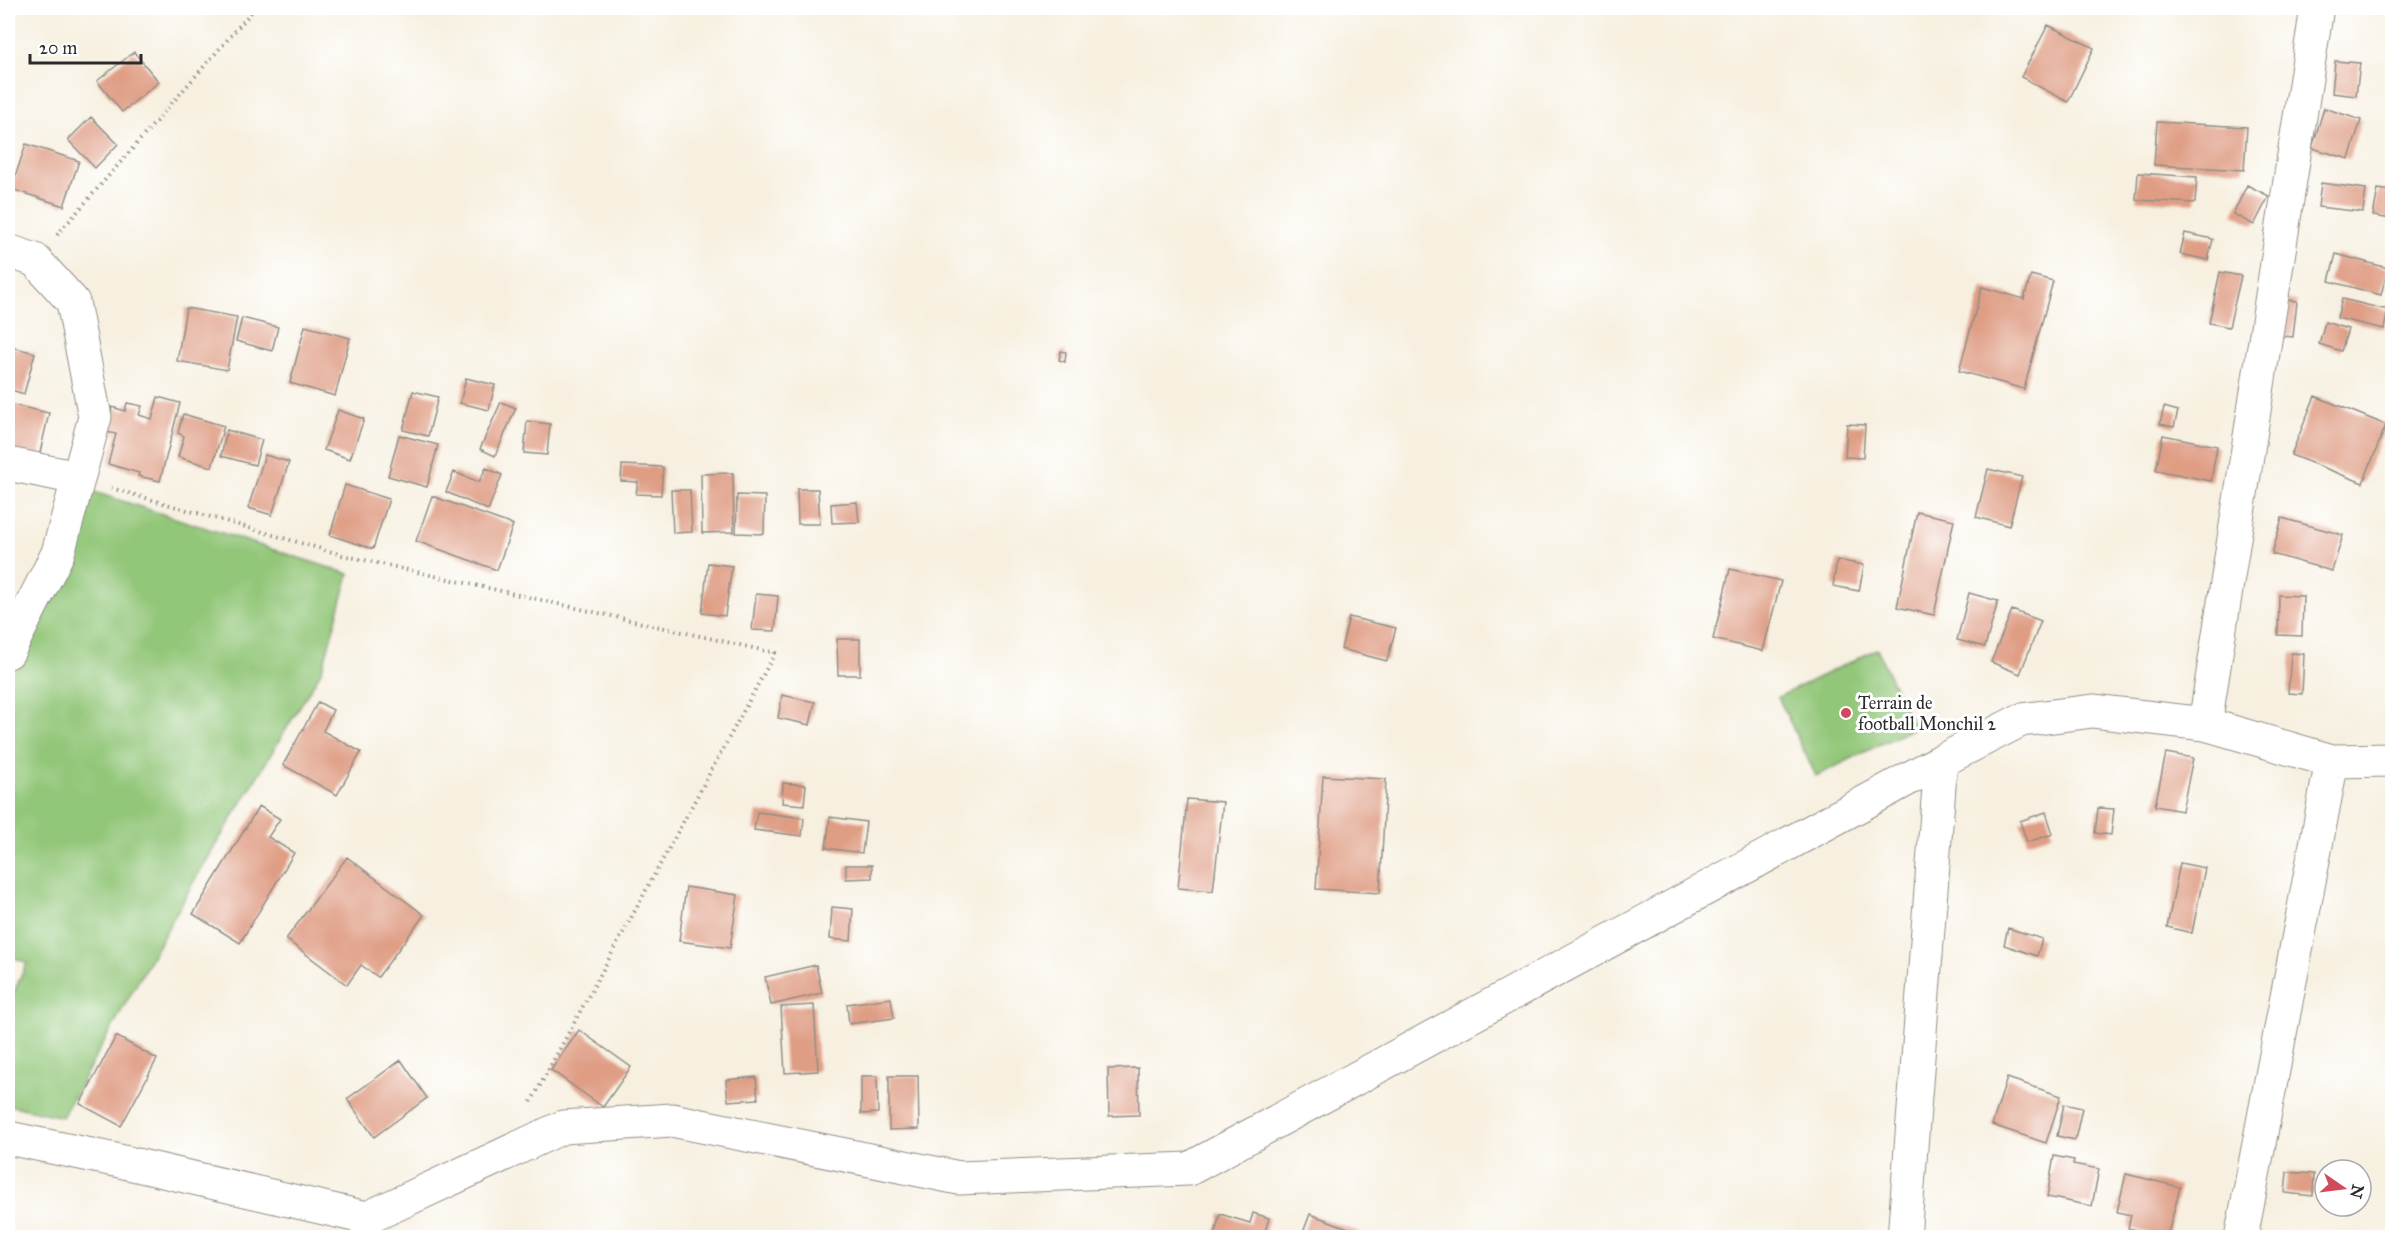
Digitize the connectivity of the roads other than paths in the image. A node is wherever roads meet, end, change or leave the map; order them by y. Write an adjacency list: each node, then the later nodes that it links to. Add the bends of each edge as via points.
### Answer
1 (2317, 8): 6 (street)
2 (21, 256): 4 (street, via 73,302 95,417)
3 (8, 464): 4 (street)
4 (78, 478): 5 (street, via 58,553)
5 (8, 652)
6 (2205, 724): 8 (street, via 2093,711 2021,720); 9 (street)
7 (2392, 760): 9 (street)
8 (1941, 761): 11 (street, via 1189,1169 959,1178 672,1120 563,1127); 12 (street)
9 (2332, 761): 13 (street)
10 (8, 1138): 11 (street, via 126,1162)
11 (374, 1228)
12 (1904, 1238)
13 (2241, 1238)

